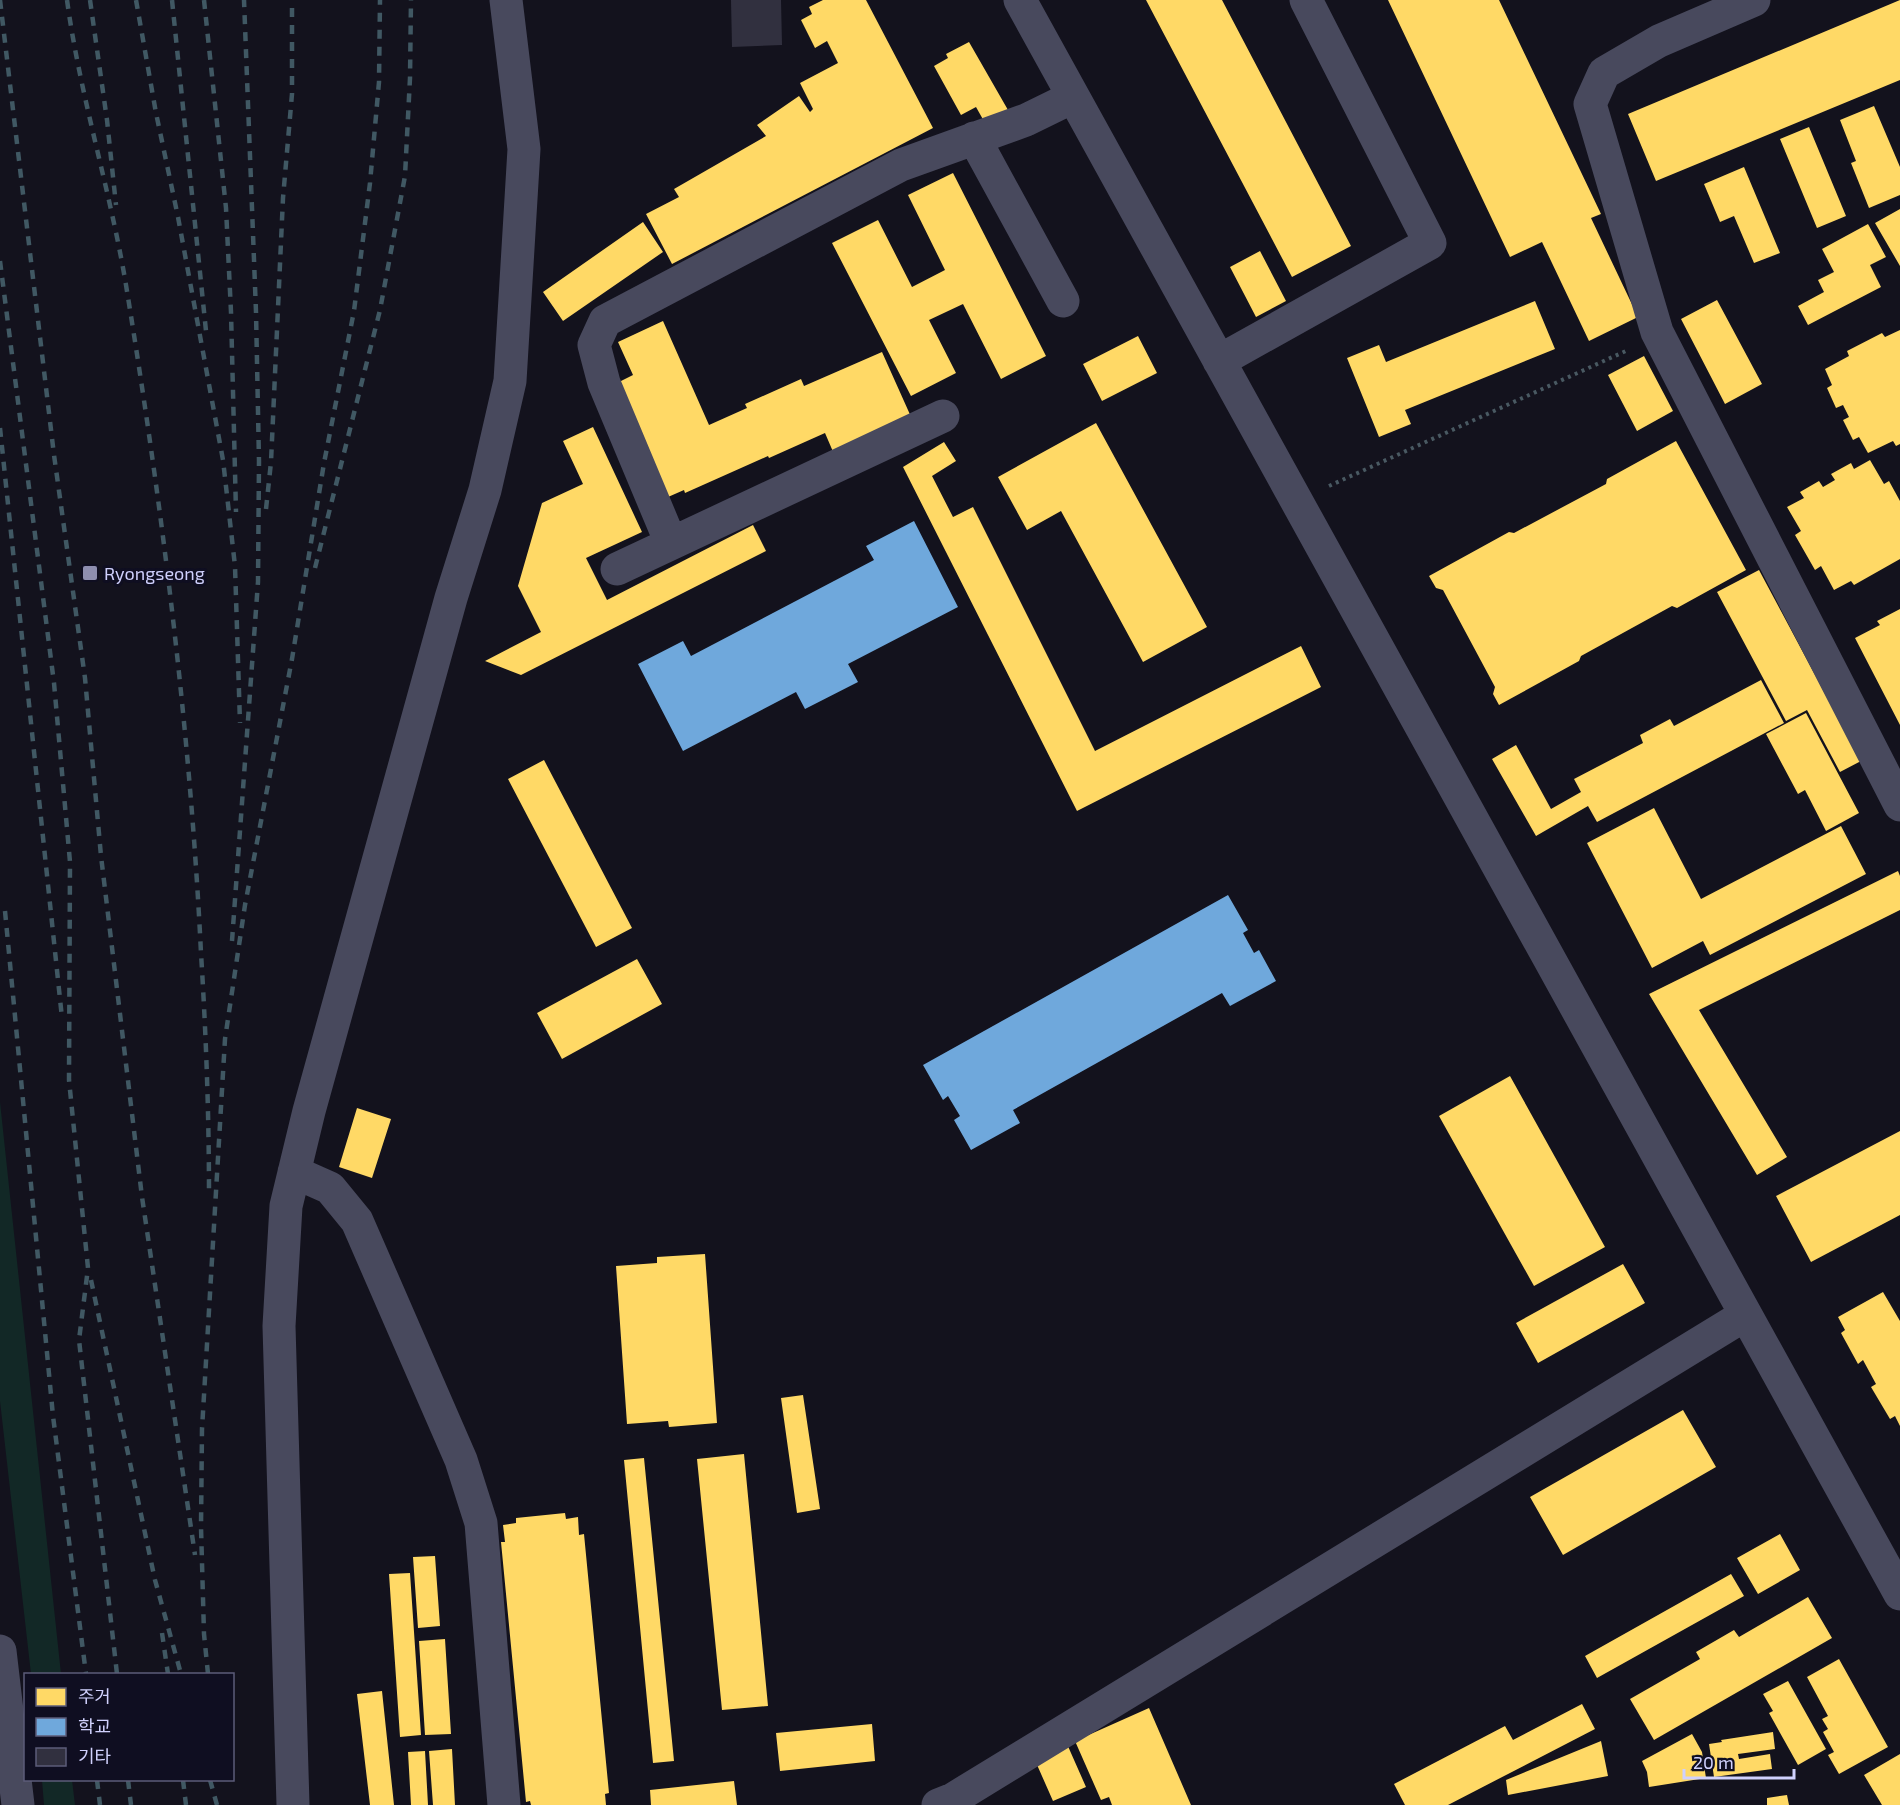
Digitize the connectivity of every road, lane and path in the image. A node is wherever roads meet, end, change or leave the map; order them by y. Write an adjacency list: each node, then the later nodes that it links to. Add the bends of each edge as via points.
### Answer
1 (506, 0): 15 (street, via 524,149 510,381 484,490)
2 (1020, 0): 5 (street)
3 (1306, 0): 9 (street, via 1430,243)
4 (1754, 0): 8 (street, via 1659,41 1604,73 1590,104)
5 (1073, 97): 6 (street, via 1026,120); 9 (street)
6 (974, 138): 7 (street); 12 (street, via 901,165 605,321 594,345 604,383)
7 (1063, 301)
8 (1659, 336): 11 (path); 14 (street)
9 (1219, 361): 11 (street)
10 (943, 416): 12 (street)
11 (1296, 501): 16 (street)
12 (671, 543): 13 (street)
13 (617, 569)
14 (1900, 804)
15 (294, 1172): 20 (street, via 286,1206 279,1326); 21 (street, via 330,1188 357,1221 461,1460 481,1523)
16 (1745, 1315): 17 (street); 22 (street)
17 (1897, 1582)
18 (0, 1651): 19 (street)
19 (18, 1805)
20 (293, 1805)
21 (504, 1805)
22 (938, 1805)

